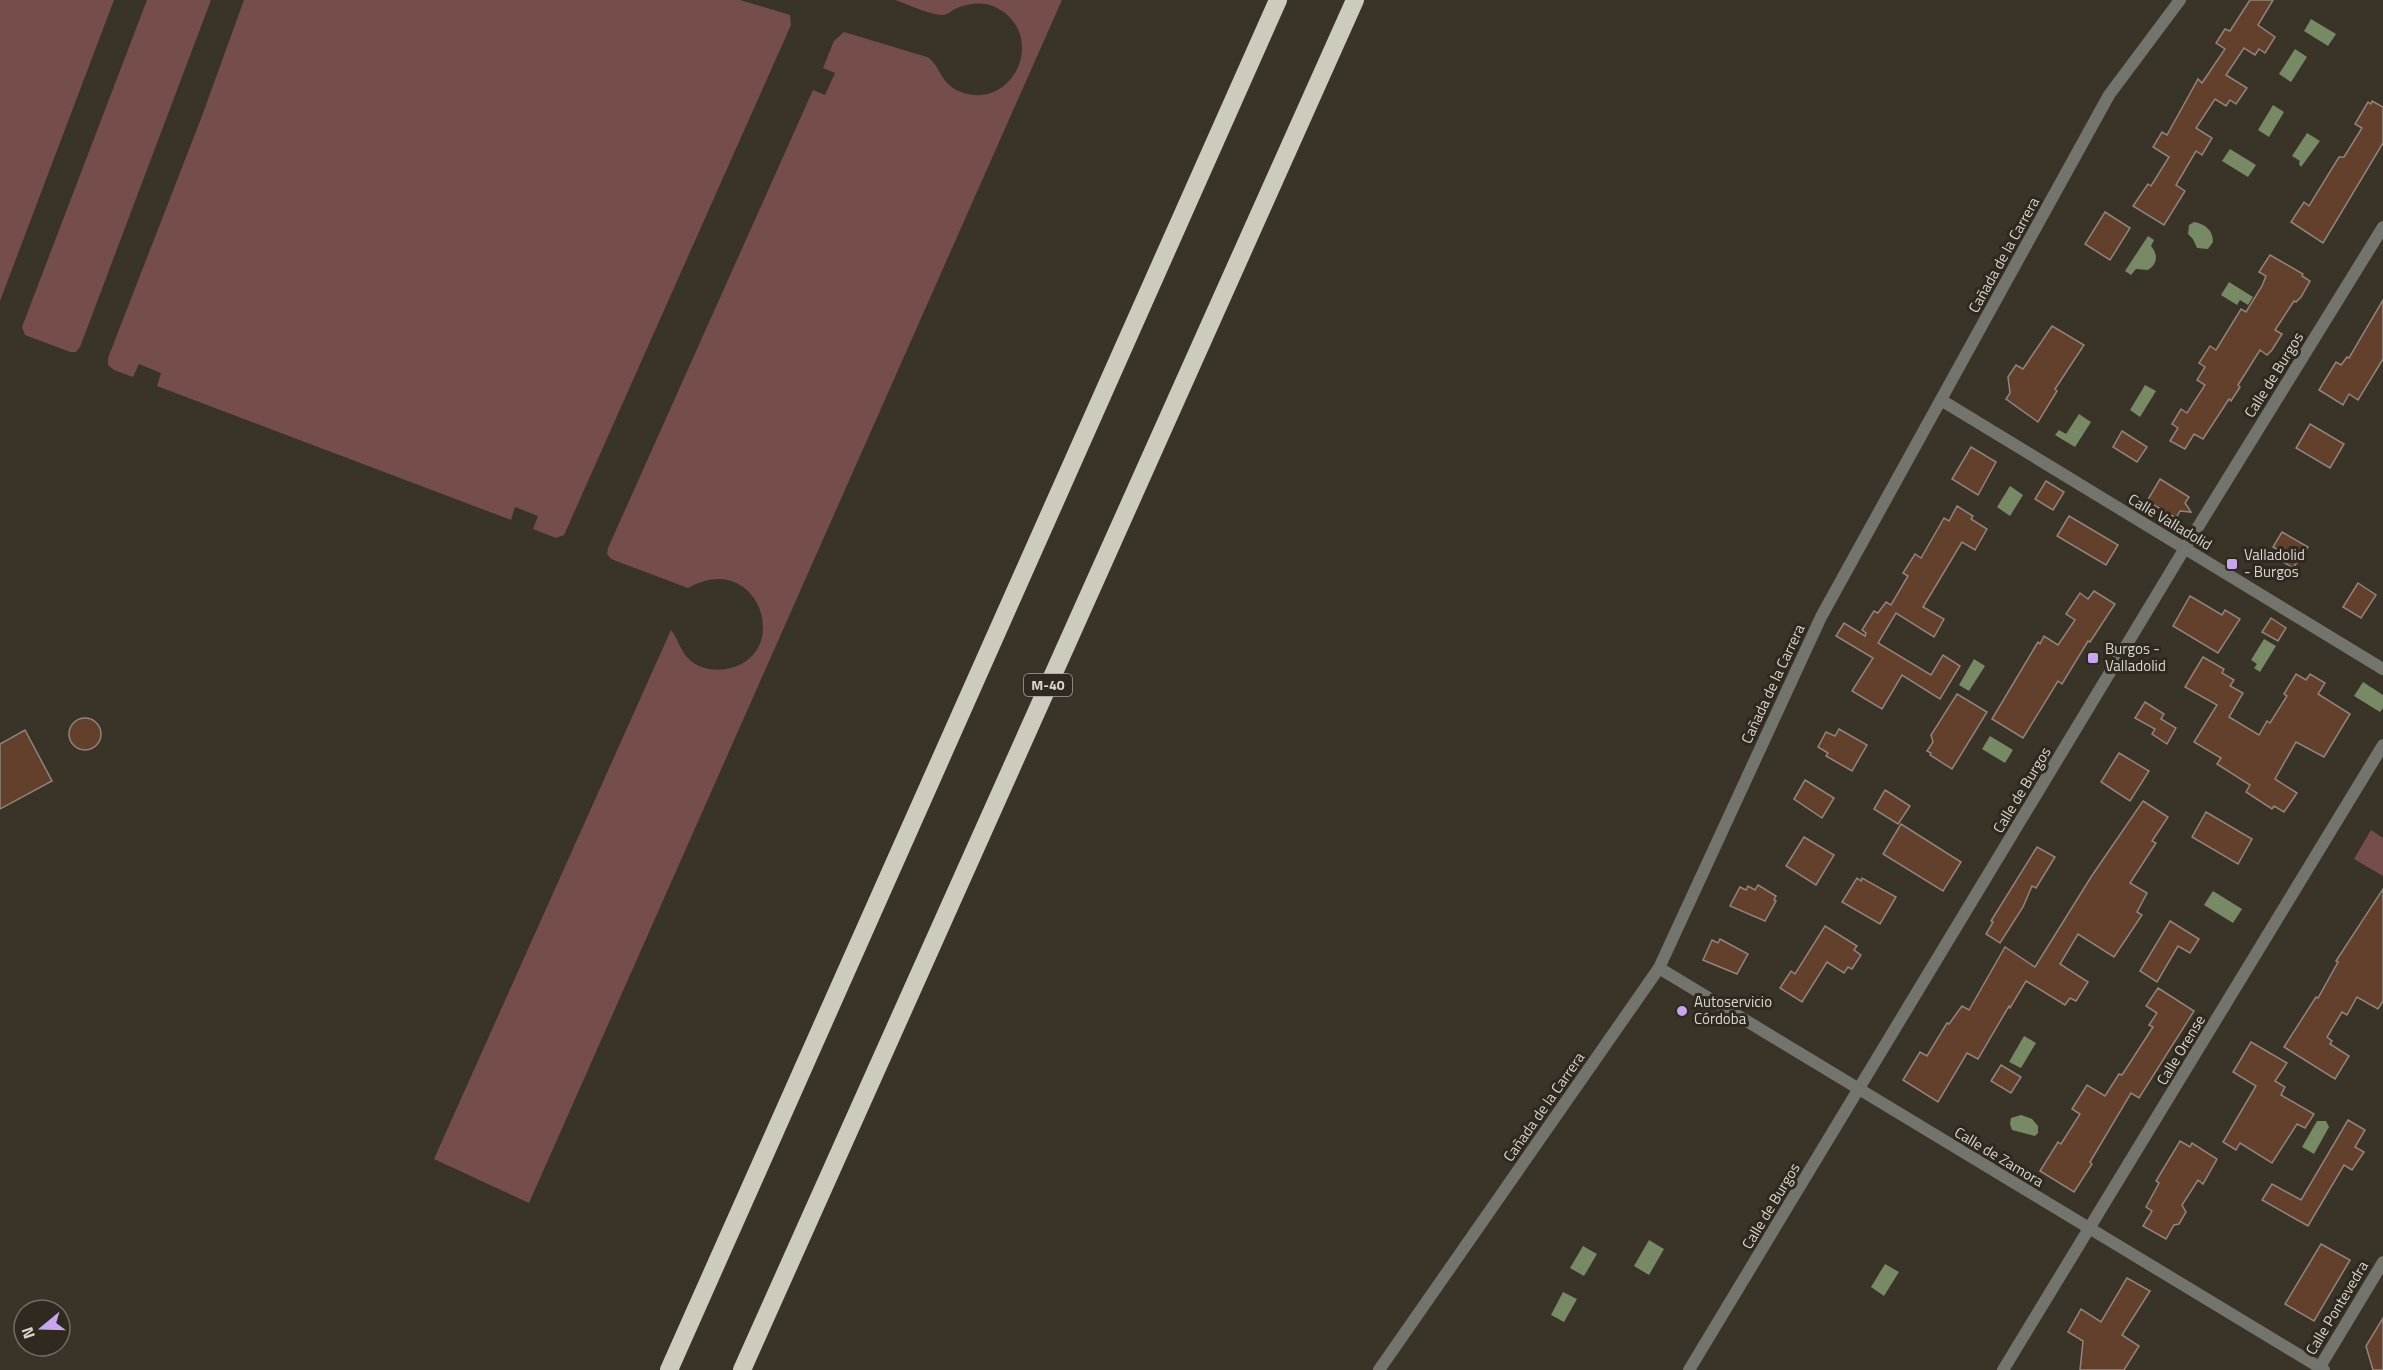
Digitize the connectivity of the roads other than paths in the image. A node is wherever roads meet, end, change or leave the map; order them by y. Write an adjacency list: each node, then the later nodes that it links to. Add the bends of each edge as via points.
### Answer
1 (1278, 0): 14 (highway)
2 (1355, 0): 15 (highway, M-40)
3 (2180, 0): 5 (street, Cañada de la Carrera, via 2109,95)
4 (2383, 227): 6 (street, Calle de Burgos)
5 (1941, 400): 6 (street, Calle Valladolid); 9 (street, Cañada de la Carrera, via 1821,616)
6 (2185, 548): 7 (street, Calle Valladolid); 10 (street, Calle de Burgos)
7 (2383, 669)
8 (2383, 745): 11 (street, Calle Orense)
9 (1659, 968): 10 (street, Calle de Zamora); 16 (street, Cañada de la Carrera)
10 (1859, 1090): 11 (street, Calle de Zamora); 17 (street, Calle de Burgos)
11 (2090, 1229): 13 (street, Calle de Zamora); 18 (street, Calle Orense)
12 (2383, 1262): 13 (street, Calle Pontevedra)
13 (2320, 1369)
14 (669, 1370)
15 (742, 1370)
16 (1379, 1370)
17 (1689, 1370)
18 (2003, 1370)

